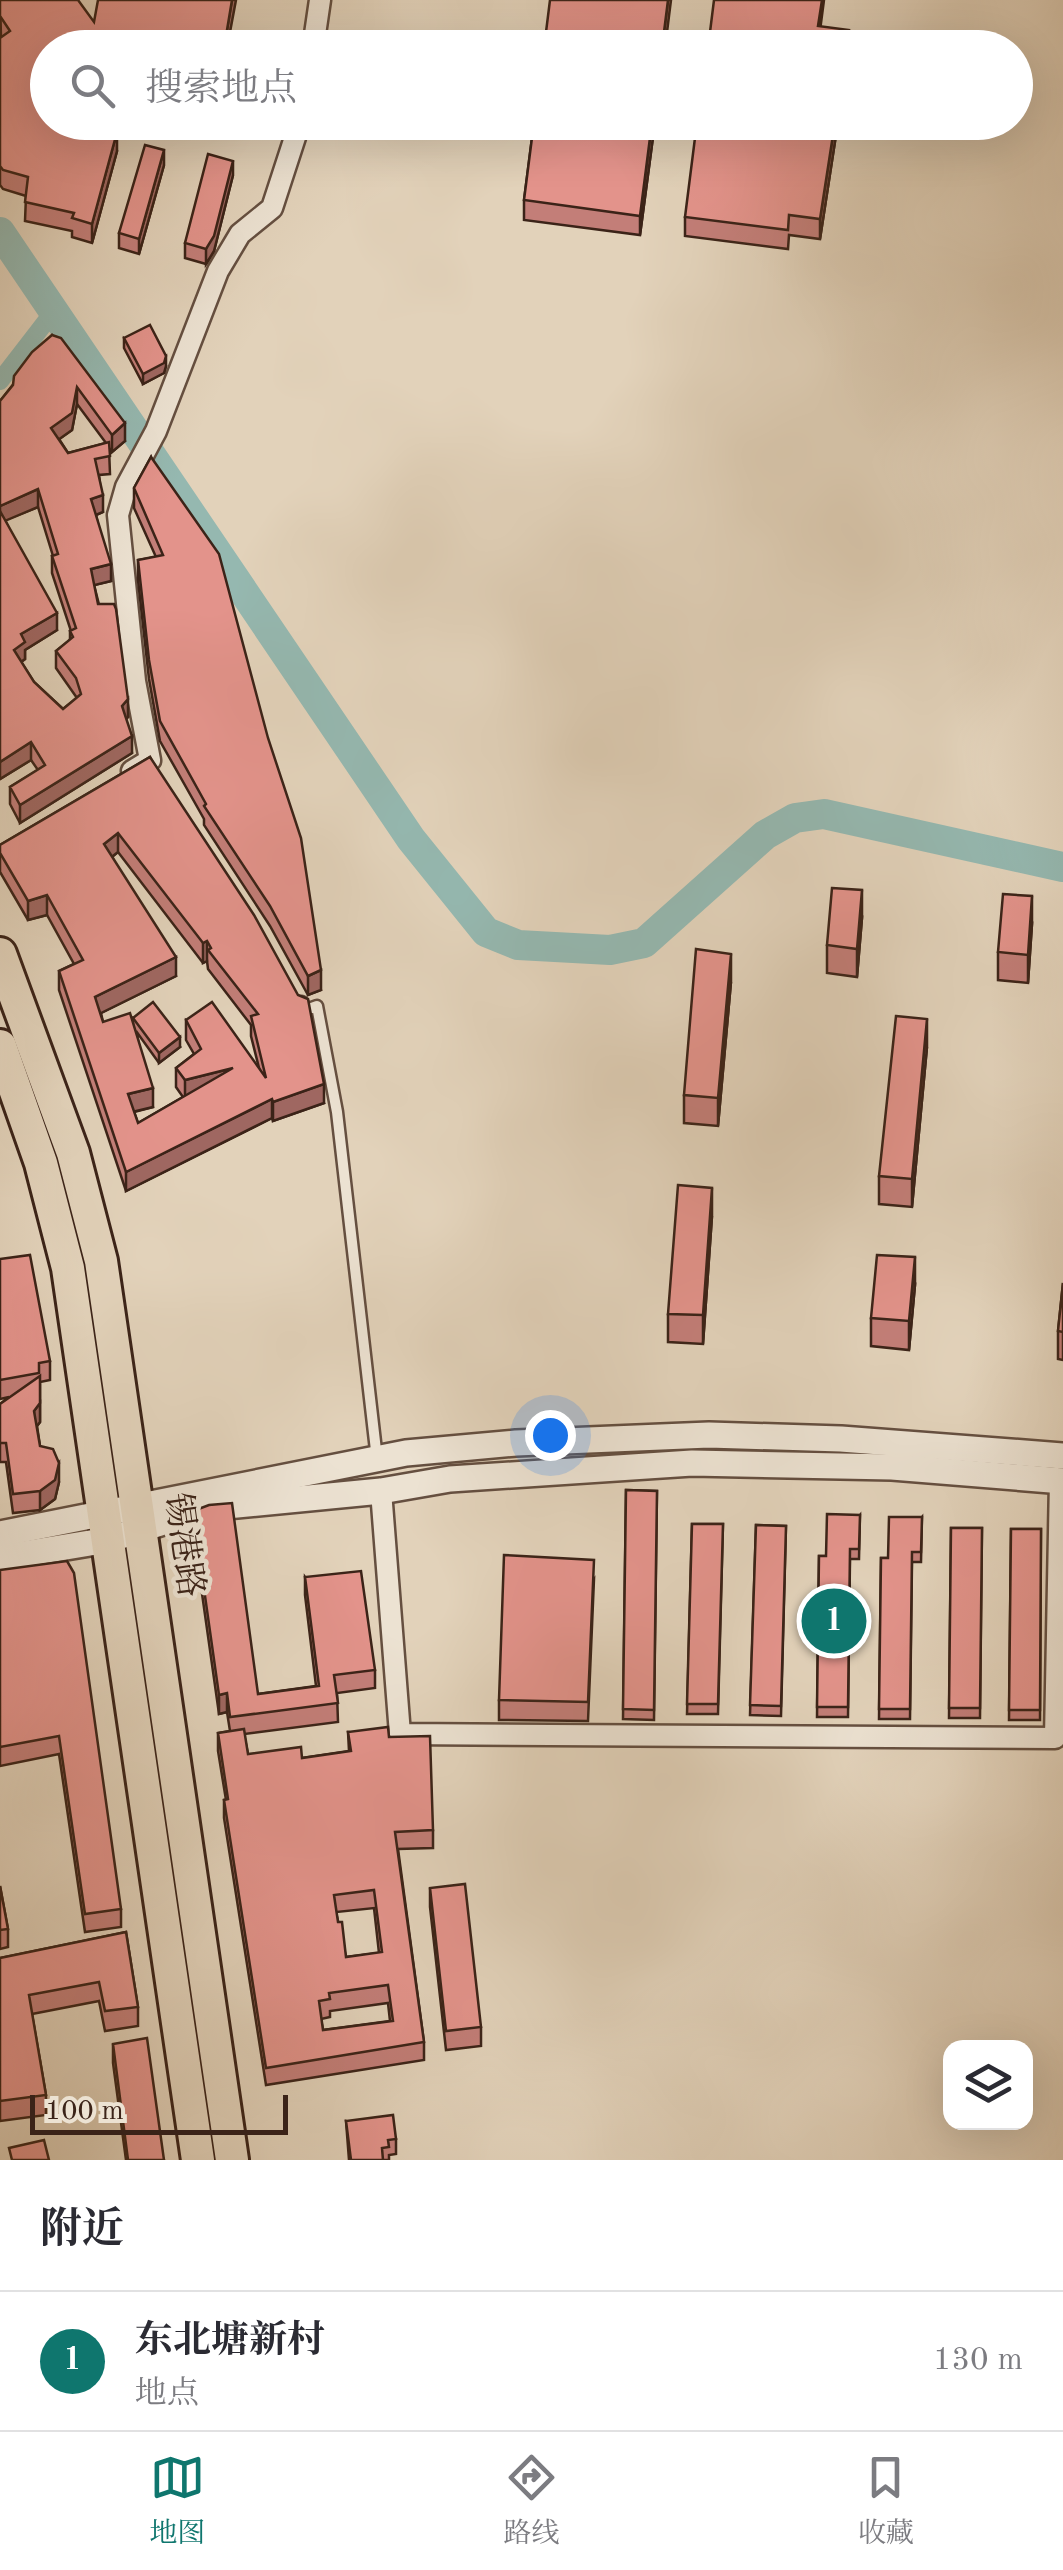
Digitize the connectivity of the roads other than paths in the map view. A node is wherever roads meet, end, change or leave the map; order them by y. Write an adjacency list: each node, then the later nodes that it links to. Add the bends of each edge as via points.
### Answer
1 (320, 0): 2 (street)
2 (316, 30)
3 (294, 140): 4 (street, via 272,208 240,234 218,270 156,431 126,486 118,515 135,681 155,767)
4 (117, 780)
5 (0, 954): 11 (main road, 锡港路, via 73,1153 100,1261)
6 (298, 994): 8 (lane, via 306,1010 317,1006 337,1112)
7 (0, 1046): 12 (main road, via 68,1268)
8 (377, 1459): 9 (street, via 516,1443 709,1435 842,1439); 11 (street)
9 (1062, 1473): 10 (street, via 692,1463 450,1479); 10 (street, via 1055,1738 400,1734)
10 (381, 1491): 11 (street)
11 (139, 1518): 12 (street); 16 (main road, 锡港路)
12 (106, 1527): 13 (street); 14 (street); 15 (main road)
13 (0, 1534)
14 (0, 1558)
15 (198, 2160)
16 (232, 2160)

